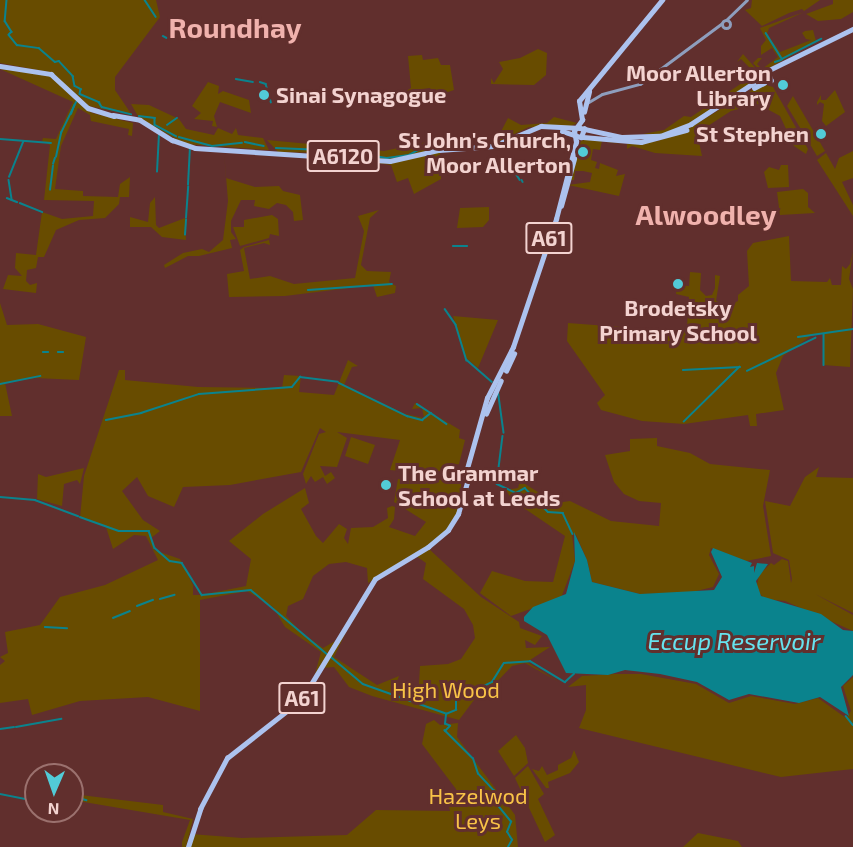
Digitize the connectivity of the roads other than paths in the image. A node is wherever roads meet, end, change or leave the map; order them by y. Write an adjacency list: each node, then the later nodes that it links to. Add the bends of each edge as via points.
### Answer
1 (747, 0): 7 (main road, via 725,22 640,84)
2 (664, 2): 7 (highway, via 592,87); 8 (highway, via 655,7 583,95)
3 (853, 31): 5 (highway)
4 (0, 66): 13 (highway, A6120, via 51,74 88,108 135,120 191,147 390,161 439,150)
5 (770, 74): 6 (highway); 6 (highway)
6 (762, 80): 10 (highway, via 674,132 641,138); 12 (highway, via 668,137 636,142)
7 (586, 103): 8 (highway); 10 (highway)
8 (580, 105): 9 (highway, via 582,120)
9 (576, 128): 10 (highway); 11 (highway); 13 (highway, A6120, via 529,128 501,143)
10 (585, 130): 12 (highway)
11 (574, 136): 12 (highway); 13 (highway, A6120, via 540,130 497,148); 14 (highway, A61)
12 (582, 137): 14 (highway, A61)
13 (477, 149)
14 (563, 191): 15 (highway, A61)
15 (561, 202): 16 (highway, A61); 16 (highway, A61)
16 (537, 277): 17 (highway, A61); 18 (highway, A61)
17 (531, 296): 18 (highway); 19 (highway, A61)
18 (526, 301): 20 (highway, A61)
19 (526, 309): 20 (highway); 21 (highway, A61, via 512,357)
20 (520, 318): 21 (highway, A61, via 513,347)
21 (488, 401): 22 (highway, A61, via 458,514 443,535 372,582 302,699 227,758 200,809)
22 (188, 847)

